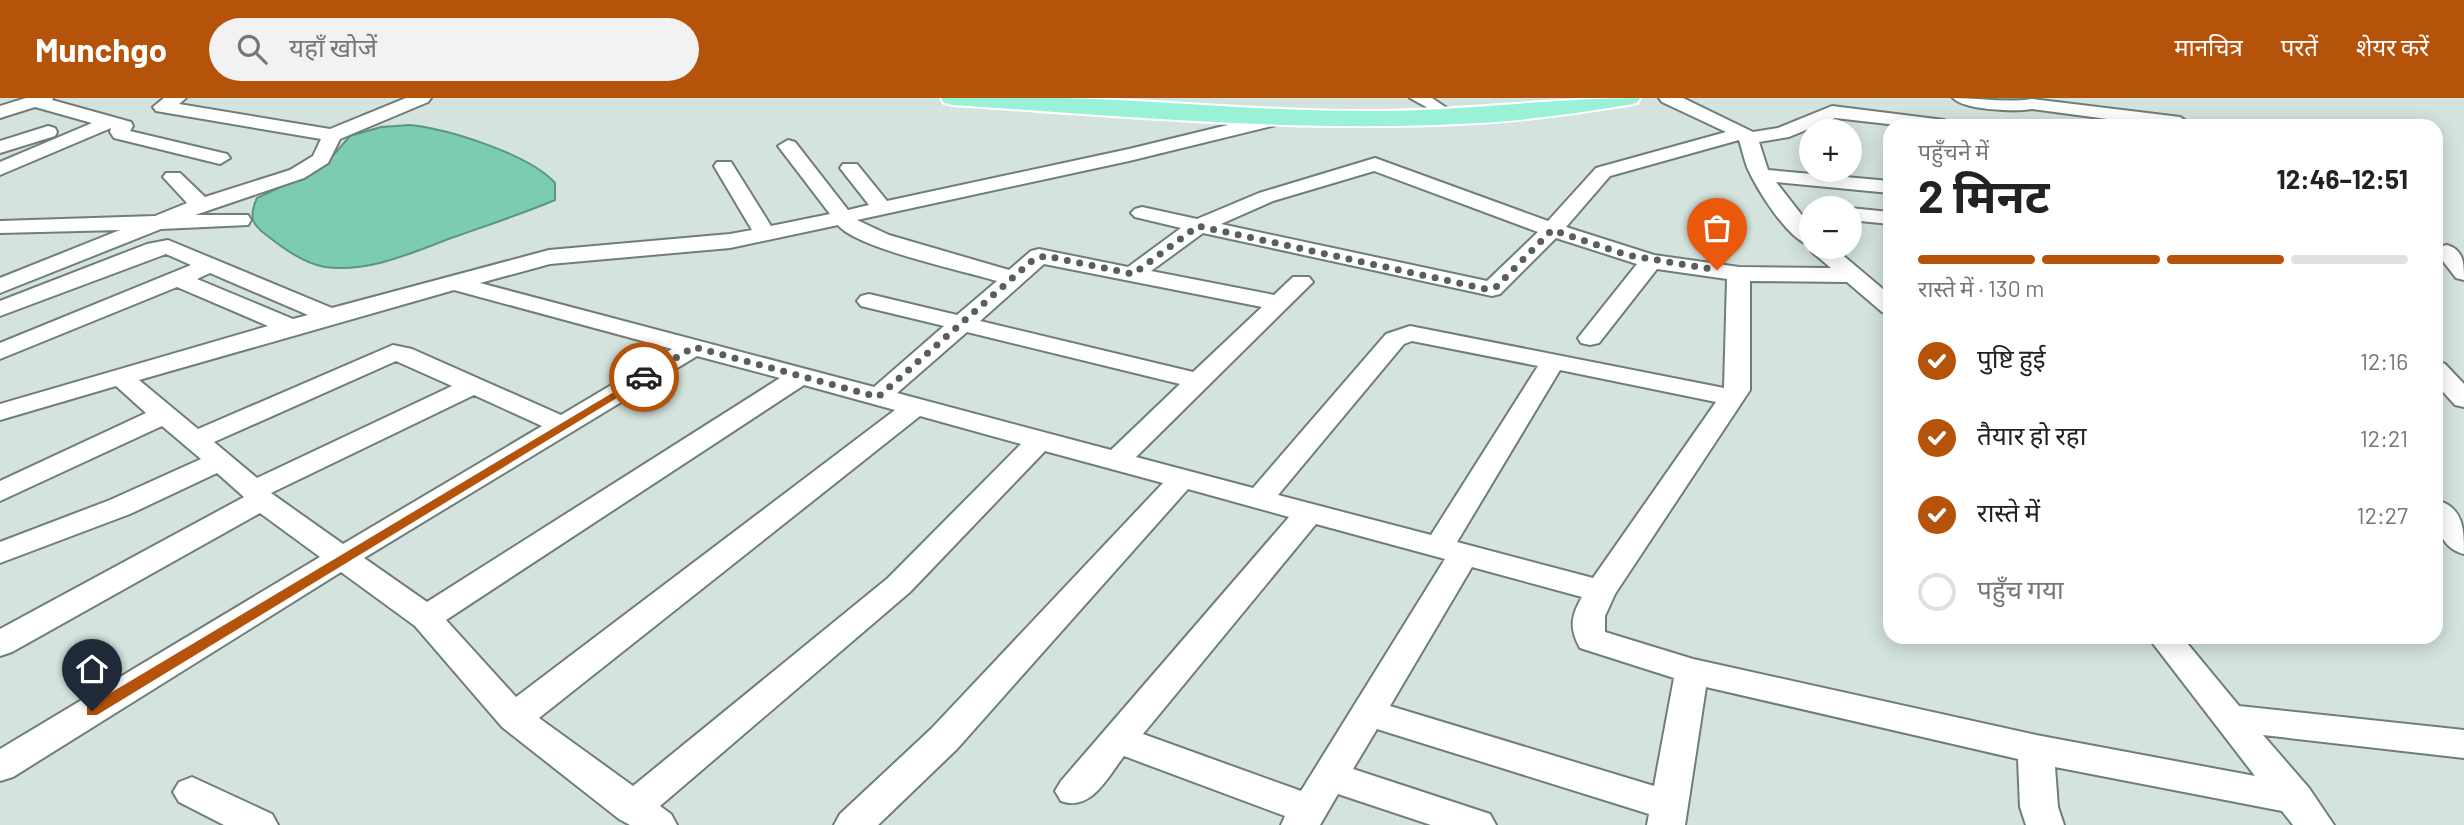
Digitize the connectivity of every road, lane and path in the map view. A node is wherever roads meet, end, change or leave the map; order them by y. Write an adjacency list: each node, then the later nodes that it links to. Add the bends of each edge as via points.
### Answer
1 (177, 98): 17 (street, via 162,107)
2 (422, 98): 17 (street)
3 (953, 98): 13 (main road)
4 (1071, 98): 5 (main road)
5 (1078, 98): 11 (main road, via 1308,109)
6 (1561, 98): 11 (main road, via 1497,107)
7 (1628, 98): 13 (main road, via 1533,113 1446,118)
8 (1668, 98): 18 (street)
9 (1962, 98): 15 (street)
10 (40, 99): 12 (street); 16 (street)
11 (1429, 103)
12 (0, 112)
13 (1289, 116): 29 (street)
14 (1896, 119): 18 (street, via 1832,112 1782,133)
15 (2148, 119)
16 (102, 120): 20 (street); 21 (street, via 124,126 121,134); 24 (street)
17 (332, 135): 28 (street, via 314,166)
18 (1746, 136): 25 (street); 42 (street, via 1603,172)
19 (788, 146): 34 (street)
20 (0, 147)
21 (220, 158)
22 (724, 166): 43 (street)
23 (850, 168): 29 (street)
24 (0, 169)
25 (1762, 174): 27 (street); 30 (street)
26 (173, 177): 28 (street)
27 (1883, 186)
28 (201, 205): 37 (street)
29 (881, 207): 34 (street)
30 (1782, 207): 31 (street); 40 (street)
31 (1799, 209)
32 (1142, 213): 39 (street)
33 (1862, 215): 35 (street)
34 (841, 217): 43 (street); 53 (street, via 864,234)
35 (1883, 217)
36 (240, 220): 37 (street)
37 (161, 223): 38 (street); 57 (street)
38 (51, 225): 41 (street); 44 (street)
39 (1198, 226): 42 (street, via 1266,198 1375,164); 42 (street, via 1486,289 1496,287); 50 (street)
40 (1799, 226)
41 (0, 227)
42 (1552, 230): 47 (street)
43 (765, 234): 55 (street, via 549,257)
44 (0, 245)
45 (2447, 252): 49 (street)
46 (1834, 259): 52 (street)
47 (1651, 261): 51 (street); 65 (street)
48 (211, 265): 54 (street); 61 (street, via 163,247); 62 (street)
49 (2464, 273)
50 (1133, 274): 53 (street, via 1039,256); 60 (street)
51 (1739, 274): 52 (street); 74 (street, via 1737,390)
52 (1852, 275): 58 (street)
53 (1012, 278): 63 (street)
54 (177, 279): 64 (street); 67 (street)
55 (451, 282): 62 (street); 66 (street)
56 (1301, 282): 60 (street)
57 (0, 286)
58 (1883, 300)
59 (869, 301): 63 (street)
60 (1279, 303): 71 (street)
61 (0, 309)
62 (330, 316): 64 (street)
63 (960, 325): 71 (street); 73 (street)
64 (291, 327): 69 (street)
65 (1590, 338)
66 (694, 347): 70 (street); 78 (street)
67 (0, 352)
68 (1554, 360): 74 (street); 86 (street, via 1420,333 1401,335); 90 (street)
69 (119, 376): 76 (street); 77 (street)
70 (801, 376): 73 (street); 94 (street)
71 (1198, 381): 82 (street)
72 (472, 386): 78 (street); 79 (street, via 393,353); 85 (street)
73 (878, 397): 75 (street)
74 (1732, 397): 93 (street)
75 (915, 407): 80 (street); 99 (street)
76 (0, 412)
77 (165, 414): 79 (street); 84 (street)
78 (564, 426): 92 (street)
79 (196, 440): 81 (street)
80 (1040, 440): 82 (street); 110 (street, via 899,585)
81 (220, 461): 85 (street); 91 (street, via 120,507)
82 (1116, 461): 83 (street)
83 (1182, 479): 86 (street); 113 (street, via 944,738)
84 (0, 492)
85 (257, 495): 92 (street); 95 (street)
86 (1259, 499): 87 (street)
87 (1309, 513): 90 (street); 101 (street)
88 (2443, 518): 89 (street)
89 (2464, 544)
90 (1451, 551): 93 (street); 98 (street)
91 (0, 553)
92 (343, 557): 94 (street); 104 (street)
93 (1601, 591): 97 (street, via 1587,620 1592,640)
94 (426, 618): 99 (street)
95 (0, 644)
96 (2170, 644): 100 (street)
97 (1692, 671): 103 (street); 109 (street)
98 (1369, 713): 105 (street); 109 (street)
99 (514, 718): 110 (street)
100 (2230, 718): 102 (street); 108 (street)
101 (1116, 739): 106 (street); 111 (street)
102 (2464, 744)
103 (2036, 749): 108 (street); 115 (street, via 2039,807)
104 (0, 767)
105 (1329, 776): 111 (street); 114 (street)
106 (1074, 791)
107 (192, 792): 112 (street)
108 (2306, 812)
109 (1668, 815)
110 (645, 816)
111 (1305, 817)
112 (259, 825)
113 (853, 825)
114 (1477, 825)
115 (2045, 825)

